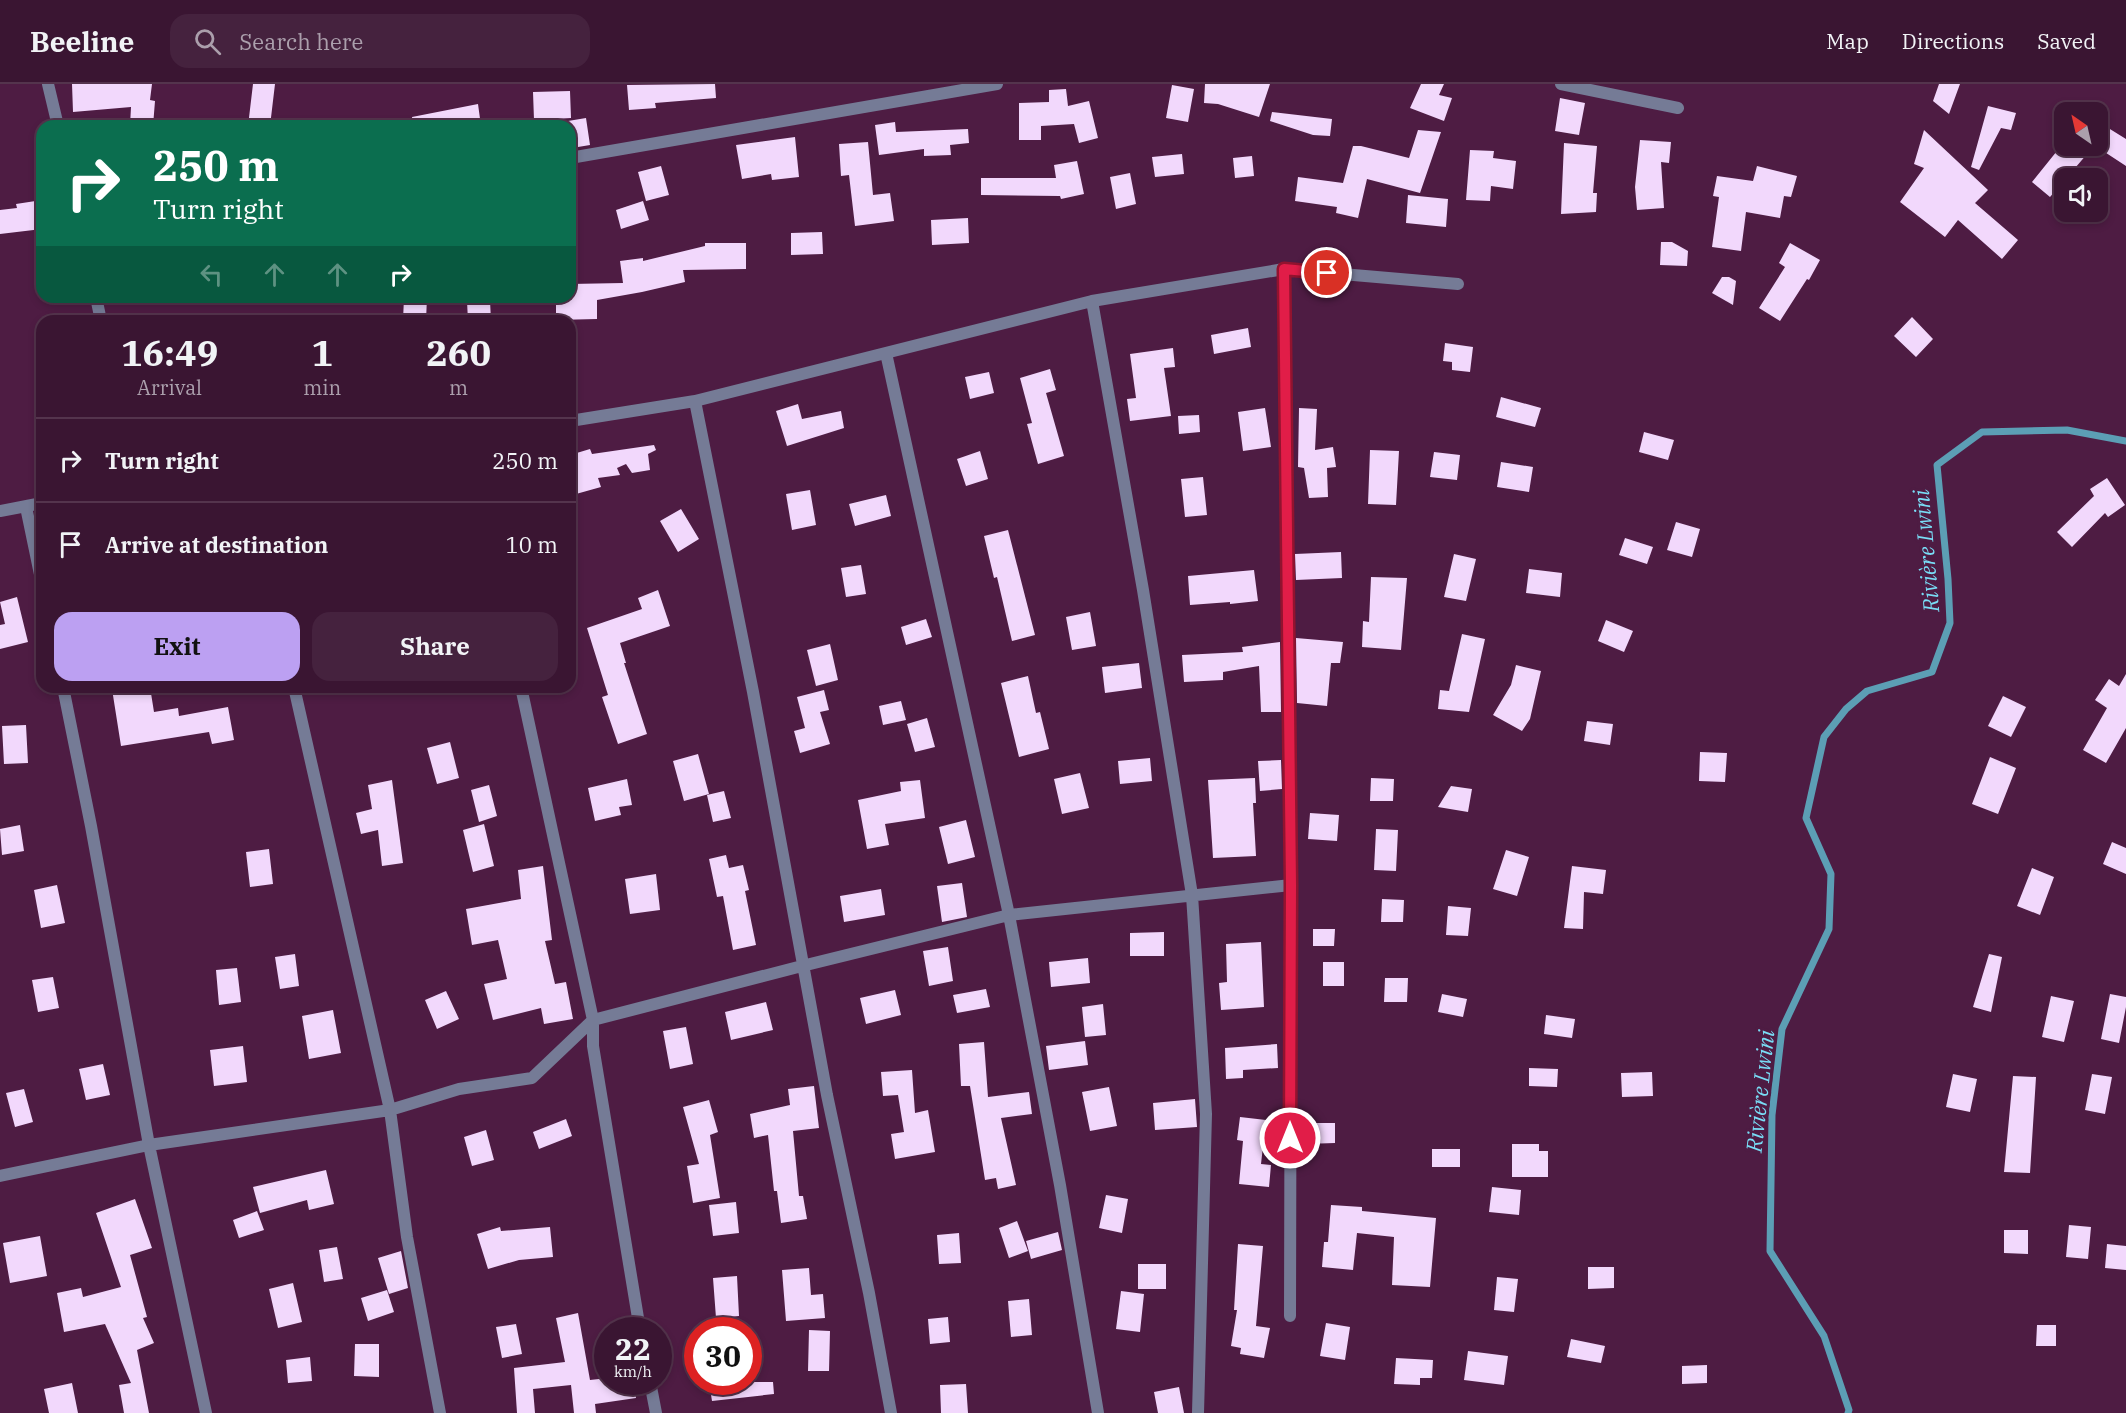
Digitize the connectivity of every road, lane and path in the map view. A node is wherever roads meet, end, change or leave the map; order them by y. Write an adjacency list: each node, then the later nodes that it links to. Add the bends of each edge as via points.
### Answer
1 (48, 84): 5 (street)
2 (997, 84): 6 (street)
3 (1561, 84): 4 (street)
4 (1677, 108)
5 (57, 120)
6 (576, 157)
7 (1284, 269): 8 (street); 9 (street); 20 (street)
8 (1458, 284)
9 (1092, 301): 10 (street); 21 (street)
10 (886, 354): 11 (street); 22 (street)
11 (695, 401): 12 (street); 23 (street)
12 (576, 420)
13 (36, 504): 14 (street)
14 (26, 507): 15 (street); 16 (street)
15 (0, 511)
16 (36, 555)
17 (64, 693): 26 (street)
18 (295, 693): 25 (street)
19 (522, 693): 24 (street)
20 (1291, 885): 21 (street); 28 (street)
21 (1192, 895): 22 (street); 36 (street, via 1206,1114)
22 (1010, 915): 23 (street); 35 (street)
23 (802, 966): 24 (street); 34 (street)
24 (593, 1020): 25 (street, via 532,1078 459,1089); 29 (street, via 593,1046)
25 (390, 1110): 26 (street); 32 (street, via 407,1237)
26 (149, 1145): 27 (street); 31 (street)
27 (0, 1176)
28 (1290, 1316)
29 (638, 1317)
30 (653, 1395): 33 (street)
31 (206, 1413)
32 (440, 1413)
33 (656, 1413)
34 (891, 1413)
35 (1098, 1413)
36 (1198, 1413)

